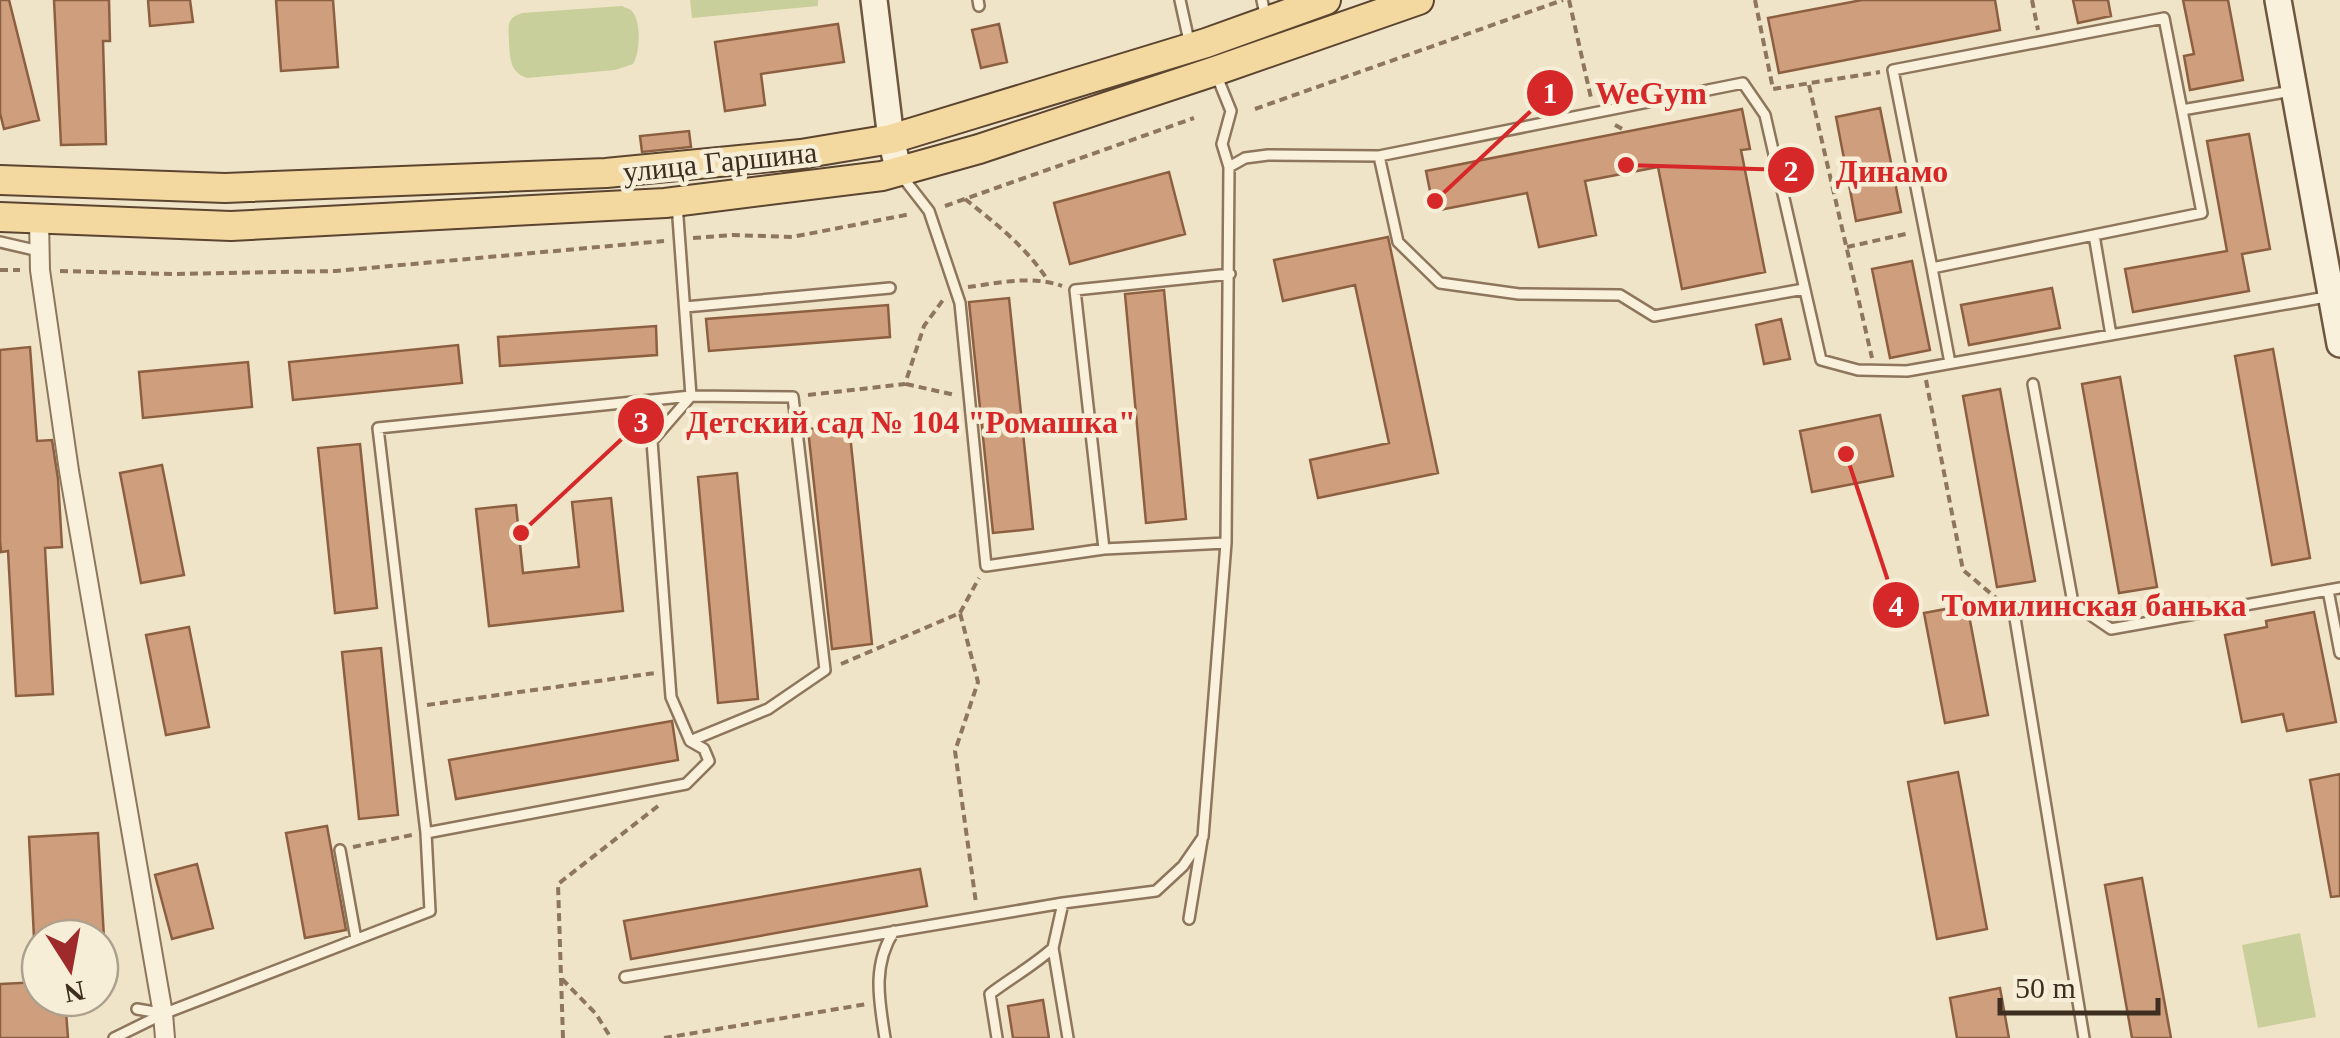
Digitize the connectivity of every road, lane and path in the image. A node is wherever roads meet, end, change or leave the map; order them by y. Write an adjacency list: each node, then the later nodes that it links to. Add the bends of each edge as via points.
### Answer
1 (874, 0): 21 (street)
2 (1180, 0): 11 (lane)
3 (1326, 0): 9 (main road, улица Гаршина)
4 (1420, 0): 13 (main road, улица Гаршина)
5 (1566, 0): 16 (path); 18 (path)
6 (1755, 0): 14 (path, via 1773,89)
7 (2032, 0): 10 (path)
8 (2278, 0): 15 (street)
9 (1264, 11): 11 (main road, улица Гаршина)
10 (2040, 41): 12 (lane); 17 (lane, via 2164,18)
11 (1191, 48): 21 (main road, улица Гаршина)
12 (1893, 70): 14 (path); 31 (lane)
13 (1215, 71): 23 (lane, via 1232,111 1222,144); 24 (main road, улица Гаршина)
14 (1809, 85): 35 (path)
15 (2294, 90): 17 (lane); 44 (street)
16 (1255, 108)
17 (2182, 110): 32 (lane, via 2202,213)
18 (1594, 114): 20 (path); 22 (lane); 42 (lane, via 1743,83 1765,115)
19 (1194, 118): 26 (path)
20 (1626, 131)
21 (890, 139): 24 (street); 25 (main road, улица Гаршина, via 588,174 225,188)
22 (1379, 156): 23 (lane, via 1268,155); 42 (lane, via 1398,242 1440,283 1519,294 1620,295 1654,316)
23 (1229, 168): 38 (lane)
24 (900, 172): 27 (main road, улица Гаршина); 28 (lane)
25 (0, 180)
26 (965, 199): 28 (path); 39 (path, via 1015,239)
27 (677, 201): 30 (main road, улица Гаршина, via 231,226); 33 (lane)
28 (929, 212): 33 (path, via 792,237); 41 (lane)
29 (0, 217): 30 (main road, улица Гаршина)
30 (39, 220): 36 (street)
31 (1925, 230): 35 (path); 37 (lane)
32 (2094, 235): 37 (lane); 46 (lane)
33 (682, 240): 36 (path, via 336,272 173,274); 45 (lane)
34 (0, 242): 36 (lane)
35 (1846, 247): 50 (path)
36 (40, 261): 83 (street)
37 (1932, 268): 48 (lane)
38 (1230, 274): 43 (lane); 56 (lane)
39 (1048, 281): 41 (path); 43 (path)
40 (890, 288): 45 (lane)
41 (955, 289): 51 (path, via 924,326); 55 (lane)
42 (1804, 289): 50 (lane, via 1821,360)
43 (1074, 290): 57 (lane)
44 (2332, 296): 46 (lane); 47 (street)
45 (685, 307): 53 (lane)
46 (2111, 335): 48 (lane)
47 (2340, 344)
48 (1950, 363): 49 (lane)
49 (1923, 368): 50 (lane); 62 (path, via 1962,570)
50 (1875, 370)
51 (905, 384): 54 (path); 55 (path)
52 (2033, 384): 61 (lane)
53 (691, 396): 54 (lane); 65 (lane, via 652,441); 67 (lane, via 378,428)
54 (793, 397): 66 (lane)
55 (969, 398): 58 (lane)
56 (1226, 543): 57 (lane); 71 (lane)
57 (1104, 548): 58 (lane)
58 (986, 566): 63 (path)
59 (2340, 588): 60 (lane)
60 (2328, 590): 61 (lane, via 2112,629); 64 (lane)
61 (2073, 603): 62 (lane)
62 (2014, 612): 92 (lane)
63 (960, 614): 66 (path); 74 (path, via 978,682 955,751)
64 (2340, 653)
65 (670, 670): 67 (path); 68 (lane, via 671,697)
66 (825, 670): 68 (lane, via 768,710)
67 (411, 707): 70 (lane)
68 (690, 741): 69 (lane, via 704,749 709,762)
69 (686, 784): 70 (lane); 80 (path, via 558,884)
70 (426, 832): 72 (path); 77 (lane, via 430,911)
71 (1203, 838): 73 (lane, via 1156,891); 75 (lane)
72 (340, 850): 77 (lane)
73 (1062, 903): 74 (lane); 78 (lane)
74 (978, 917): 76 (lane)
75 (1189, 918)
76 (894, 931): 79 (lane); 81 (lane, via 883,949)
77 (356, 939): 83 (lane)
78 (1053, 948): 90 (lane, via 990,994); 91 (lane)
79 (625, 976)
80 (562, 979): 86 (path); 87 (path)
81 (880, 1002): 88 (path); 89 (lane)
82 (137, 1009): 83 (lane)
83 (163, 1014): 84 (lane); 85 (street)
84 (114, 1038)
85 (165, 1038)
86 (564, 1038)
87 (611, 1038)
88 (664, 1038)
89 (885, 1038)
90 (997, 1038)
91 (1068, 1038)
92 (2084, 1038)

